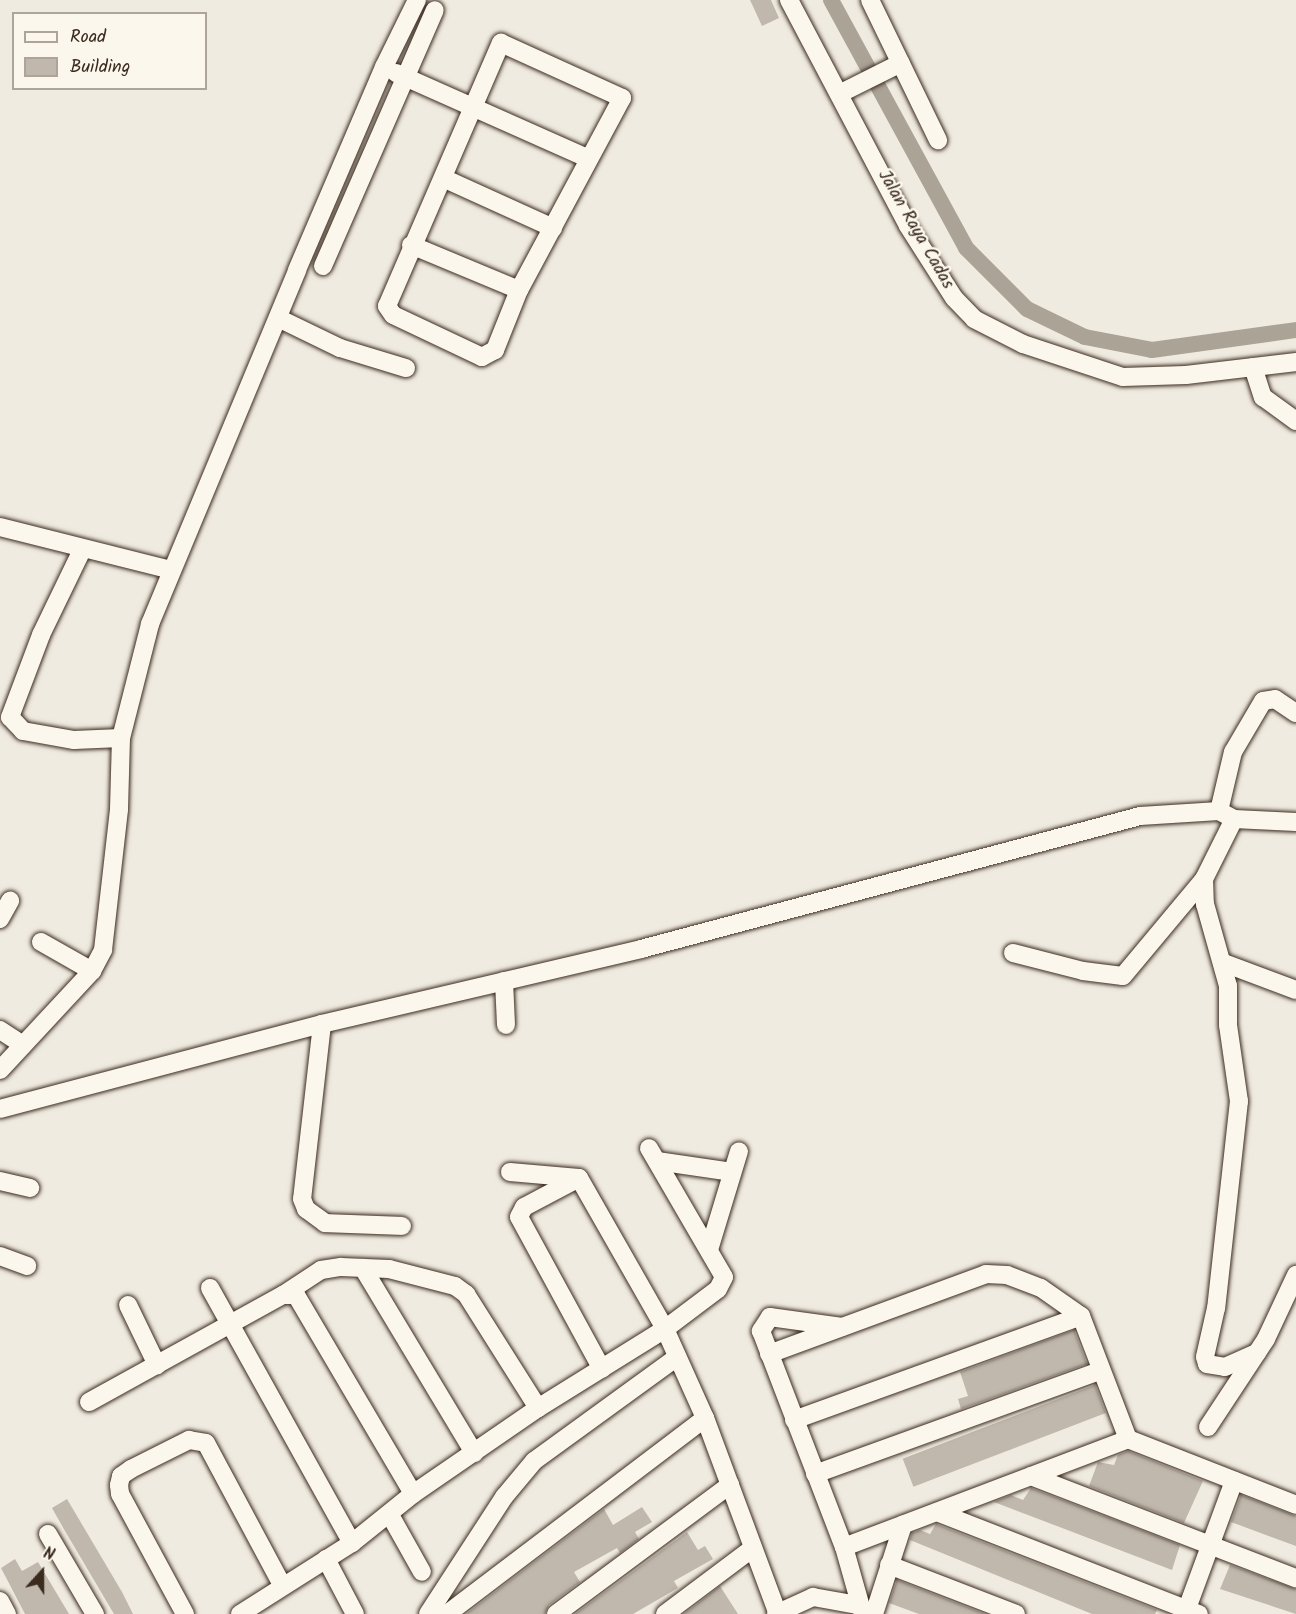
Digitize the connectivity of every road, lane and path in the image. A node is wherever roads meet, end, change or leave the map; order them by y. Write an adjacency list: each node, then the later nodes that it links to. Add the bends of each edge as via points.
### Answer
1 (417, 0): 6 (street)
2 (789, 0): 8 (street, Jalan Raya Cadas)
3 (870, 0): 5 (street)
4 (435, 10): 7 (street)
5 (898, 65): 8 (street); 10 (street)
6 (384, 67): 7 (street); 17 (street)
7 (405, 78): 9 (street); 15 (street)
8 (847, 90): 19 (street, Jalan Raya Cadas, via 908,226 954,298 974,319 1023,345 1123,377)
9 (473, 106): 11 (street); 11 (street, via 501,43 617,92 620,102); 12 (street)
10 (938, 140)
11 (589, 159): 13 (street)
12 (443, 178): 13 (street); 14 (street)
13 (553, 228): 16 (street)
14 (411, 245): 16 (street); 16 (street, via 388,300 388,312 482,357 495,350)
15 (323, 266)
16 (519, 290)
17 (278, 318): 20 (street, via 340,348); 24 (street)
18 (1296, 362): 19 (street, Jalan Raya Cadas)
19 (1253, 367): 21 (street, via 1263,397)
20 (406, 368)
21 (1296, 421)
22 (0, 527): 23 (street)
23 (82, 550): 24 (street); 26 (street, via 41,635 10,717 23,731 74,740)
24 (171, 570): 26 (street, via 150,624)
25 (1296, 713): 27 (street, via 1275,699 1263,700 1233,753)
26 (122, 738): 35 (street, via 107,926 103,950)
27 (1226, 815): 28 (street); 29 (street); 36 (street, via 1140,816 641,949)
28 (1296, 822)
29 (1204, 879): 33 (street, via 1124,976 1083,971); 34 (street, via 1205,904)
30 (10, 901): 31 (street)
31 (0, 919)
32 (41, 942): 35 (street)
33 (1013, 953)
34 (1224, 963): 37 (street); 63 (street, via 1239,1126 1226,1199 1216,1308 1205,1357 1207,1364 1225,1367)
35 (92, 971): 41 (street)
36 (504, 981): 38 (street); 39 (street)
37 (1296, 990)
38 (322, 1024): 43 (street); 50 (street, via 302,1199 306,1209 325,1223)
39 (506, 1025)
40 (0, 1030): 41 (street)
41 (23, 1046): 42 (street)
42 (0, 1070)
43 (0, 1109)
44 (739, 1151): 46 (street)
45 (510, 1172): 47 (street)
46 (732, 1172): 51 (street); 51 (street, via 653,1155)
47 (579, 1178): 62 (street); 67 (street, via 524,1207 519,1217)
48 (0, 1181): 49 (street)
49 (30, 1188)
50 (402, 1226)
51 (709, 1250): 62 (street, via 724,1277 723,1285)
52 (0, 1256): 53 (street)
53 (27, 1266)
54 (363, 1268): 57 (street, via 321,1270); 70 (street, via 431,1277 466,1294); 75 (street)
55 (1296, 1275): 63 (street)
56 (210, 1288): 60 (street)
57 (283, 1294): 60 (street); 80 (street, via 299,1298)
58 (128, 1305): 66 (street)
59 (1081, 1316): 61 (street, via 1034,1284 999,1273 987,1274); 68 (street); 72 (street)
60 (228, 1326): 66 (street); 86 (street)
61 (844, 1328): 64 (street); 64 (street, via 770,1317 761,1331)
62 (664, 1329): 65 (street); 67 (street)
63 (1257, 1353): 73 (street)
64 (769, 1354): 72 (street)
65 (677, 1357): 71 (street); 104 (street, via 534,1461 504,1497)
66 (157, 1365): 69 (street)
67 (603, 1369): 70 (street)
68 (1100, 1371): 74 (street); 76 (street)
69 (89, 1402)
70 (538, 1408): 75 (street)
71 (705, 1418): 79 (street); 105 (street)
72 (794, 1420): 76 (street)
73 (1208, 1427)
74 (1128, 1439): 77 (street); 78 (street)
75 (474, 1453): 80 (street)
76 (815, 1474): 88 (street)
77 (1031, 1476): 82 (street); 87 (street)
78 (1234, 1481): 81 (street); 87 (street)
79 (730, 1485): 89 (street); 106 (street)
80 (413, 1494): 83 (street)
81 (1296, 1505)
82 (937, 1512): 84 (street); 98 (street)
83 (390, 1515): 86 (street); 92 (street)
84 (903, 1525): 88 (street); 91 (street)
85 (48, 1534): 100 (street)
86 (352, 1542): 90 (street)
87 (1210, 1546): 93 (street); 98 (street)
88 (844, 1547): 97 (street)
89 (753, 1548): 107 (street); 108 (street)
90 (326, 1559): 94 (street); 103 (street)
91 (890, 1565): 97 (street); 109 (street)
92 (422, 1572)
93 (1296, 1578)
94 (282, 1585): 96 (street); 101 (street, via 206,1443 189,1440 131,1469 121,1476 119,1485 120,1494)
95 (0, 1601): 99 (street)
96 (267, 1606): 102 (street)
97 (865, 1611): 108 (street, via 813,1597)
98 (1190, 1612)
99 (7, 1614)
100 (95, 1614)
101 (185, 1614)
102 (240, 1614)
103 (355, 1614)
104 (428, 1614)
105 (447, 1614)
106 (555, 1614)
107 (665, 1614)
108 (777, 1614)
109 (1016, 1614)

